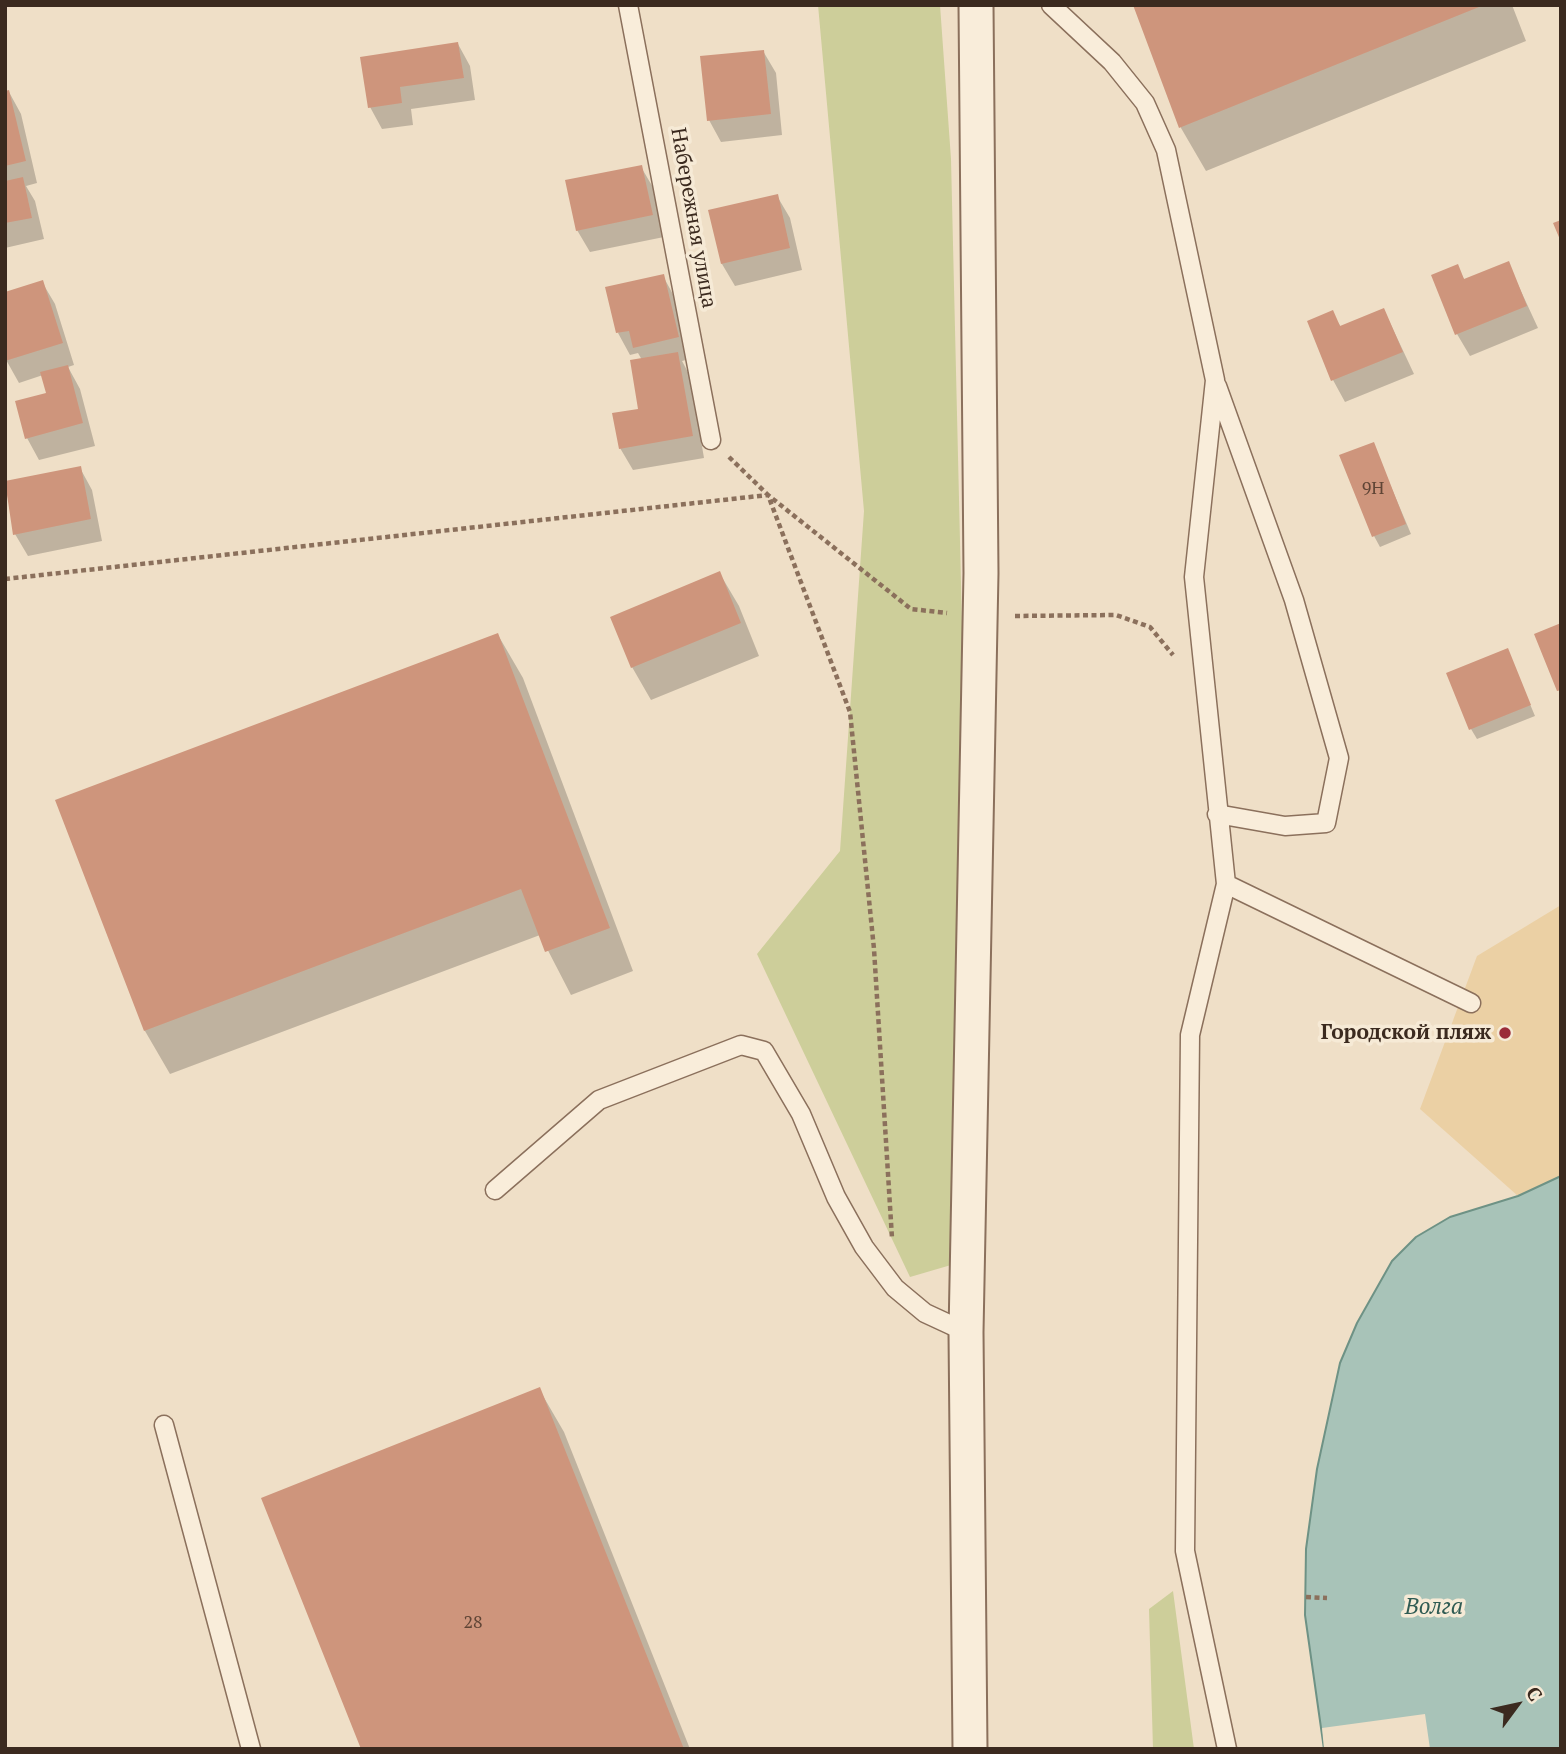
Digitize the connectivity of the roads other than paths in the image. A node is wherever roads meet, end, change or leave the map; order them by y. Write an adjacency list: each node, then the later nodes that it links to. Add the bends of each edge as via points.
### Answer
1 (628, 5): 5 (lane, Набережная улица)
2 (976, 5): 10 (street, via 981,573)
3 (1051, 5): 4 (lane, via 1112,62 1145,103 1166,150)
4 (1215, 380): 6 (lane, via 1194,577); 6 (lane, via 1294,600 1339,758 1326,823 1285,826)
5 (711, 440)
6 (1217, 814): 7 (lane)
7 (1226, 884): 8 (lane); 14 (lane, via 1190,1035 1185,1551)
8 (1471, 1003)
9 (495, 1190): 10 (lane, via 599,1100 741,1045 764,1051 802,1114 836,1197 864,1247 895,1288 925,1313)
10 (966, 1332): 13 (street)
11 (164, 1425): 12 (lane)
12 (251, 1749)
13 (970, 1749)
14 (1227, 1749)

